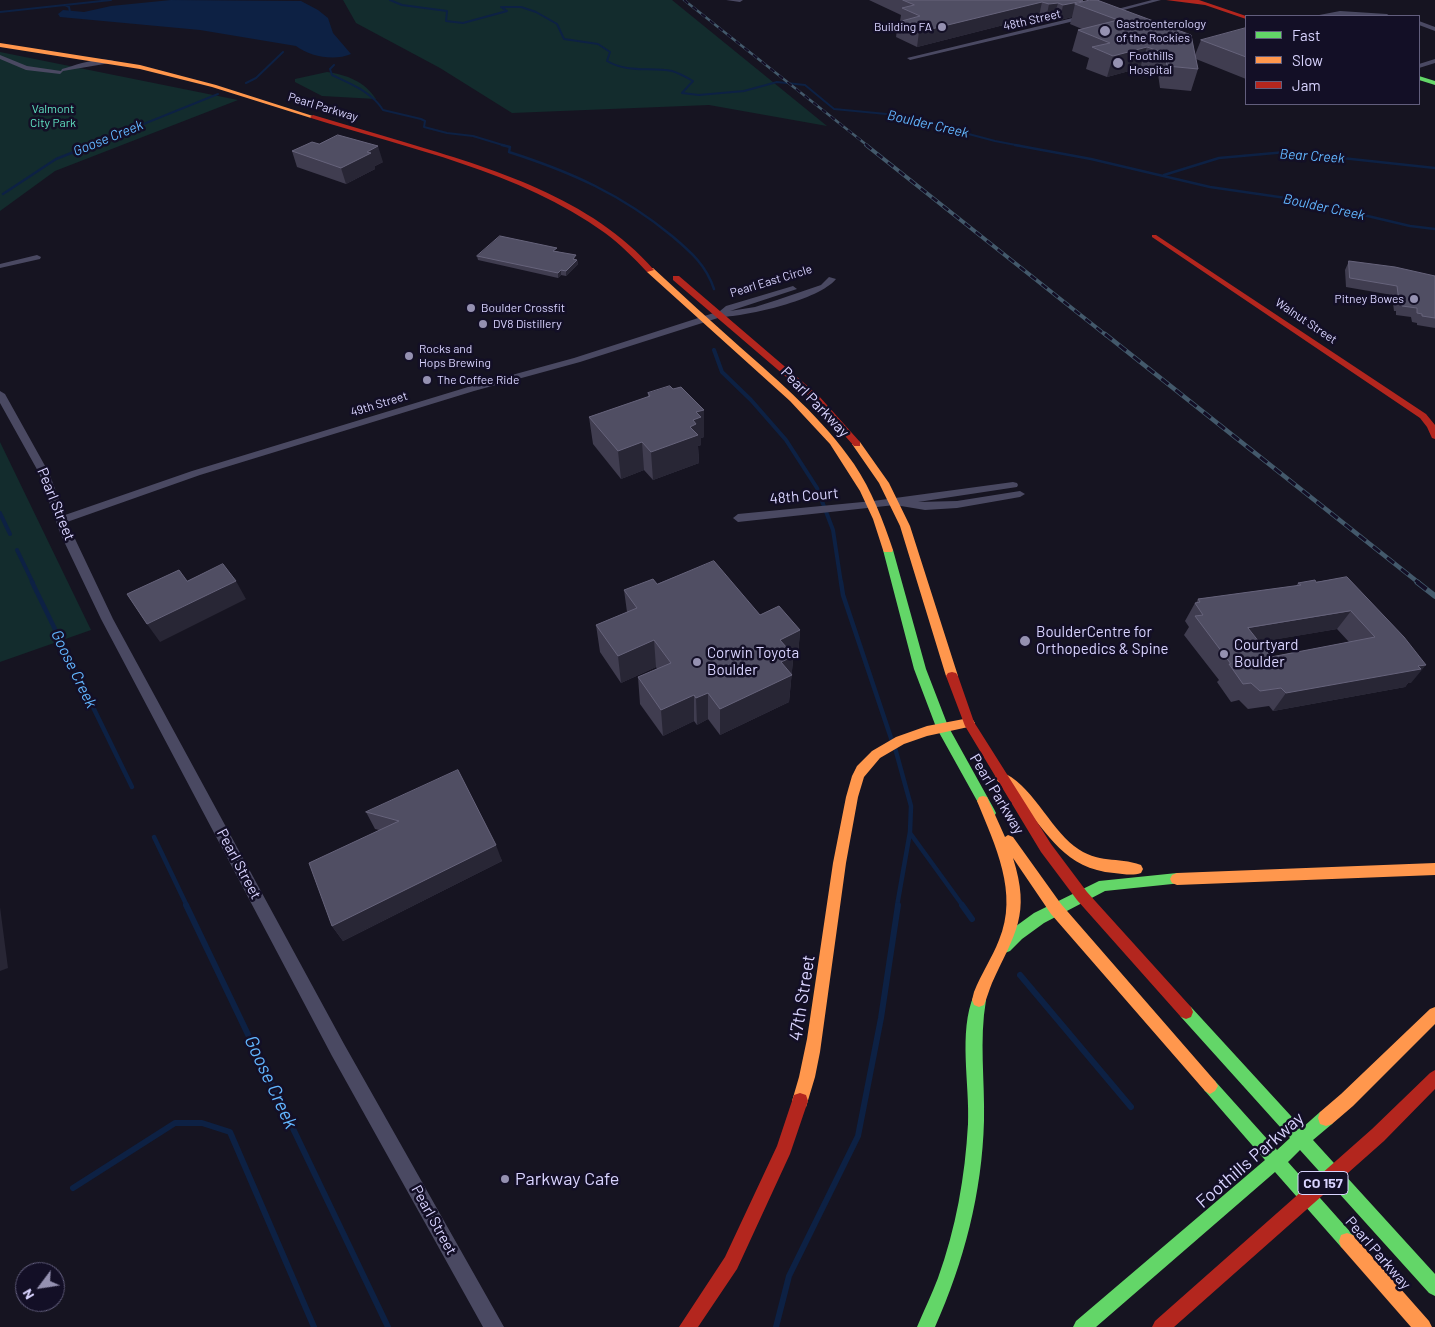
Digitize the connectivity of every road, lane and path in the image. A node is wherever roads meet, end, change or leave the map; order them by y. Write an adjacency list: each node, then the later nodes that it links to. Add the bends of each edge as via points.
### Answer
1 (729, 0): 2 (street)
2 (740, 0)
3 (1158, 0): 7 (street)
4 (1168, 0): 6 (main road)
5 (1194, 0): 6 (main road)
6 (1209, 2): 8 (main road); 12 (main road)
7 (1100, 14)
8 (1254, 15)
9 (1325, 15): 10 (street)
10 (1371, 15)
11 (1092, 16): 19 (street, 48th Street)
12 (1245, 18)
13 (1420, 23): 14 (street)
14 (1432, 28)
15 (0, 45): 16 (main road, Pearl Parkway)
16 (51, 52): 18 (main road, Pearl Parkway); 22 (street, via 71,60)
17 (0, 57): 24 (street, via 26,68)
18 (89, 58): 21 (main road, Pearl Parkway); 22 (street)
19 (910, 58)
20 (1435, 61): 23 (street)
21 (115, 62): 24 (street); 31 (main road, Pearl Parkway, via 177,76 486,170 564,203)
22 (73, 65): 24 (street)
23 (1420, 66)
24 (62, 71): 28 (street)
25 (1420, 71): 26 (main road)
26 (1435, 77)
27 (1420, 78): 29 (main road)
28 (55, 79)
29 (1435, 84)
30 (1154, 236): 37 (main road, Walnut Street, via 1423,416 1432,426)
31 (621, 242): 34 (main road, Pearl Parkway, via 667,270); 35 (main road, Pearl Parkway)
32 (37, 257): 33 (street)
33 (0, 266)
34 (720, 314): 34 (street, Pearl East Circle, via 737,315 751,311 824,287 832,279 729,308); 35 (street, 49th Street); 39 (main road, Pearl Parkway, via 835,416 870,460)
35 (706, 319): 40 (main road, Pearl Parkway, via 822,428 851,465); 42 (street, 49th Street, via 205,470)
36 (0, 394): 42 (street, Pearl Street, via 44,473)
37 (1435, 436)
38 (1016, 489): 39 (street, via 986,501 913,507)
39 (895, 502): 40 (street, 48th Court); 43 (main road, Pearl Parkway)
40 (873, 505): 41 (street, 48th Court); 44 (main road, Pearl Parkway, via 891,557 920,669)
41 (738, 518)
42 (62, 520): 57 (street, Pearl Street, via 107,619 338,1050)
43 (969, 723): 44 (main road, 47th Street); 45 (main road, Pearl Parkway)
44 (942, 727): 46 (main road, Pearl Parkway); 58 (main road, 47th Street, via 905,738 882,750 864,766 857,780 848,814 814,1042 802,1096 784,1148 731,1262)
45 (1001, 778): 48 (main road, via 1026,797 1047,828 1071,854 1100,868); 51 (main road, Pearl Parkway, via 1046,848)
46 (983, 800): 52 (main road, Pearl Parkway); 53 (main road, via 1015,892 1014,916)
47 (1175, 867): 50 (main road, via 1243,865)
48 (1146, 868)
49 (1435, 868): 50 (main road)
50 (1284, 873): 51 (main road, via 1130,881 1104,884)
51 (1082, 896): 52 (main road); 56 (main road, Pearl Parkway)
52 (1056, 909): 53 (main road, via 1031,924); 62 (main road, Pearl Parkway)
53 (1004, 947): 59 (main road, via 986,978 976,1012 976,1104 970,1179 955,1257)
54 (1435, 1014): 60 (main road, Foothills Parkway / CO 157, via 1347,1100)
55 (1435, 1078): 61 (main road, CO 157, via 1378,1135)
56 (1435, 1287)
57 (494, 1327)
58 (688, 1327)
59 (926, 1327)
60 (1082, 1327)
61 (1161, 1327)
62 (1423, 1327)

